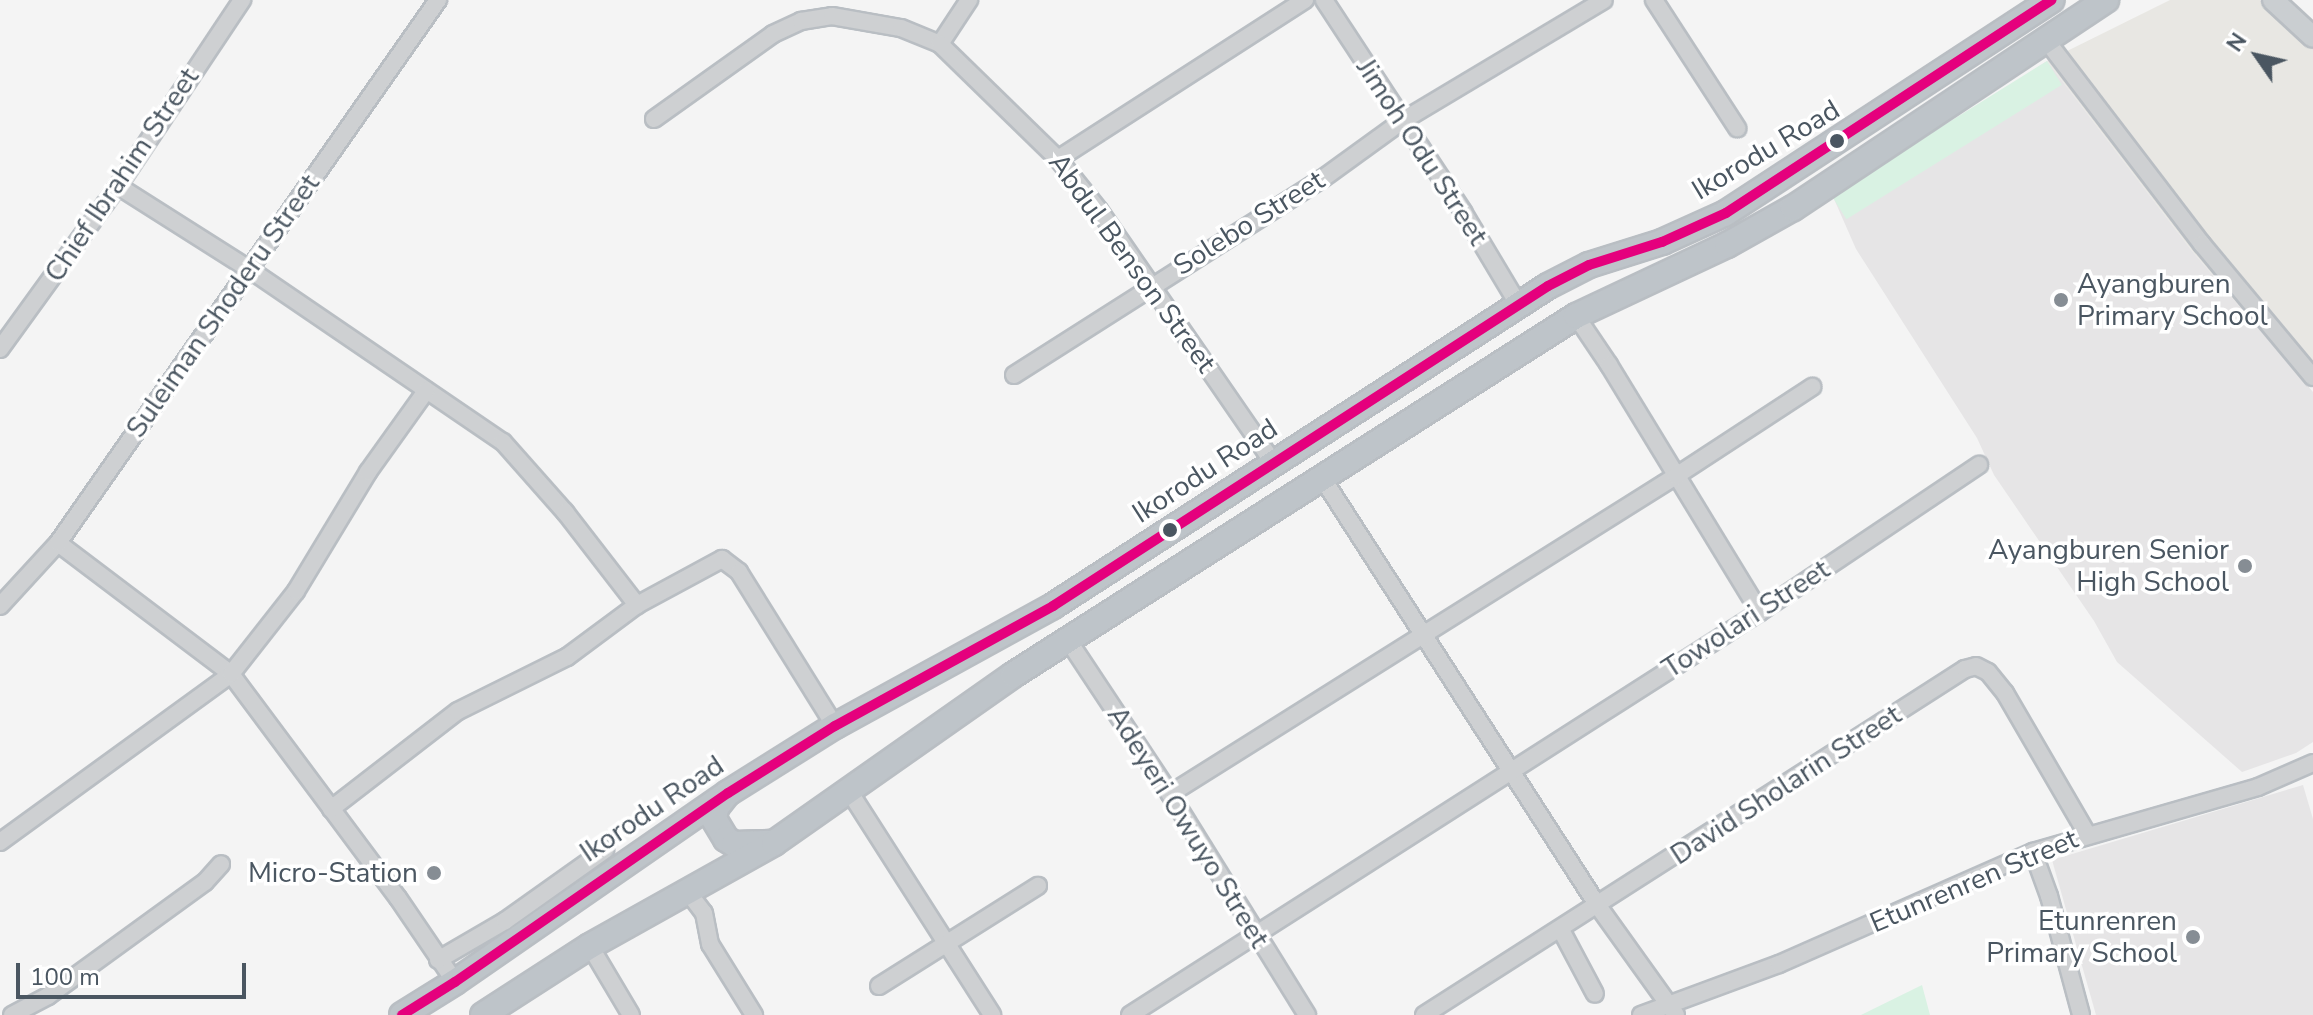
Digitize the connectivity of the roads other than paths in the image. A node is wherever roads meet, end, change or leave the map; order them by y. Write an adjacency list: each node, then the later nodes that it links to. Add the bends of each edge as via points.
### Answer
1 (242, 0): 20 (street, Chief Ibrahim Street)
2 (438, 0): 21 (street, Suleiman Shoderu Street)
3 (969, 0): 15 (street)
4 (1305, 0): 19 (street)
5 (1324, 0): 17 (street, Jimoh Odu Street)
6 (1604, 0): 17 (street, Solebo Street)
7 (1654, 0): 18 (street)
8 (2106, 0): 14 (highway)
9 (2274, 0): 13 (main road)
10 (2289, 0): 12 (main road)
11 (2047, 1): 23 (highway, Ikorodu Road, via 1726,213 1662,242 1589,265)
12 (2313, 22)
13 (2313, 37)
14 (2046, 40): 24 (highway, via 1793,208); 27 (street, via 2183,220)
15 (940, 44): 16 (street, via 901,28 832,16 801,21 773,34); 19 (street, Abdul Benson Street)
16 (654, 119)
17 (1402, 121): 22 (street, Solebo Street, via 1322,179); 23 (street, Jimoh Odu Street)
18 (1737, 128)
19 (1058, 159): 22 (street, Abdul Benson Street)
20 (118, 186): 21 (street); 25 (street, Chief Ibrahim Street)
21 (249, 269): 29 (street); 34 (street, Suleiman Shoderu Street)
22 (1152, 284): 26 (street, Solebo Street); 30 (street, Abdul Benson Street)
23 (1518, 304): 30 (highway, Ikorodu Road)
24 (1576, 316): 32 (street); 33 (highway)
25 (0, 349)
26 (1014, 375)
27 (2313, 377)
28 (1812, 387): 32 (street)
29 (426, 391): 35 (street, via 503,442); 40 (street, via 368,472 296,591)
30 (1273, 462): 41 (highway, Ikorodu Road, via 1053,606)
31 (1979, 465): 37 (street, Towolari Street)
32 (1676, 476): 37 (street); 38 (street)
33 (1323, 479): 38 (street); 39 (highway)
34 (58, 543): 36 (street, Suleiman Shoderu Street); 40 (street)
35 (637, 605): 41 (street, via 722,559 731,562); 47 (street, via 567,657 458,711)
36 (0, 606)
37 (1760, 612): 43 (street, Towolari Street)
38 (1423, 636): 43 (street); 46 (street)
39 (1068, 640): 44 (highway); 46 (street, Adeyeri Owuyo Street)
40 (231, 674): 47 (street); 49 (street)
41 (835, 726): 45 (highway, Ikorodu Road)
42 (2313, 763): 48 (street, Etunrenren Street, via 2258,787)
43 (1510, 769): 56 (street); 58 (street, Towolari Street)
44 (849, 791): 50 (highway); 59 (street)
45 (728, 793): 50 (highway, via 714,819 726,839 734,844); 62 (highway, Ikorodu Road)
46 (1170, 794): 58 (street, Adeyeri Owuyo Street)
47 (331, 809): 61 (street)
48 (2087, 834): 52 (street, Etunrenren Street); 56 (street, David Sholarin Street, via 2005,693 1976,666)
49 (0, 842)
50 (774, 843): 55 (highway)
51 (605, 850): 61 (street, via 505,921)
52 (2033, 852): 65 (street, Etunrenren Street); 77 (street)
53 (221, 864): 66 (street, via 205,882)
54 (1038, 886): 59 (street)
55 (688, 892): 60 (highway); 71 (street, via 704,913 710,944)
56 (1598, 906): 57 (street, David Sholarin Street); 65 (street)
57 (1561, 930): 64 (street); 75 (street, David Sholarin Street)
58 (1255, 932): 73 (street, Towolari Street); 74 (street, Adeyeri Owuyo Street)
59 (947, 943): 63 (street); 72 (street)
60 (590, 946): 69 (highway); 70 (street)
61 (438, 960): 62 (street)
62 (455, 982): 68 (highway, Ikorodu Road)
63 (879, 986)
64 (1595, 994)
65 (1672, 1009): 76 (street, Etunrenren Street)
66 (35, 1010): 67 (street)
67 (12, 1015)
68 (402, 1015)
69 (483, 1015)
70 (631, 1015)
71 (754, 1015)
72 (992, 1015)
73 (1130, 1015)
74 (1307, 1015)
75 (1424, 1015)
76 (1641, 1015)
77 (2081, 1015)

